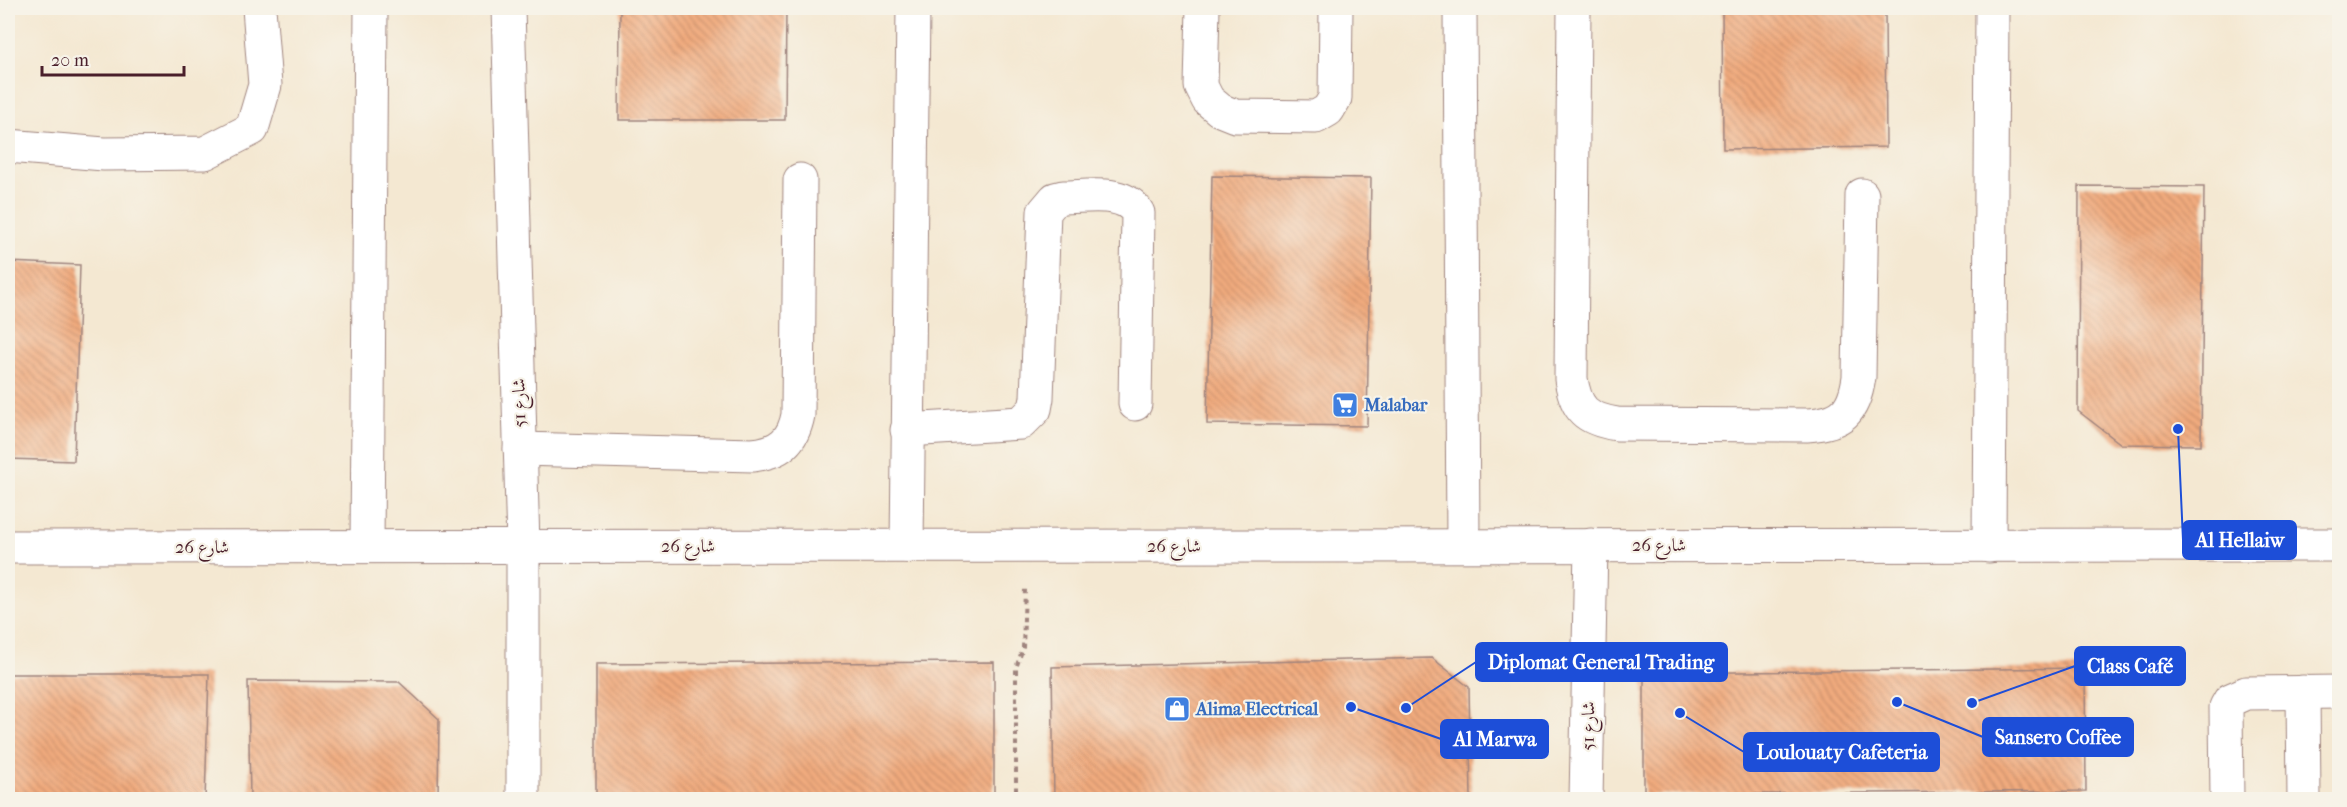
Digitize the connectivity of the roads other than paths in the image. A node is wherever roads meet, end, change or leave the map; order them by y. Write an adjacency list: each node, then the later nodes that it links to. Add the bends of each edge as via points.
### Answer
1 (259, 8): 10 (street, via 265,85 252,129 205,153 104,154)
2 (371, 8): 19 (street)
3 (508, 8): 15 (street, شارع 51)
4 (913, 8): 14 (street)
5 (1203, 8): 6 (street, via 1201,86 1208,100 1235,116 1316,117 1328,110 1335,98)
6 (1336, 8)
7 (1460, 8): 16 (street)
8 (1574, 8): 12 (street, via 1571,379 1583,412 1599,421 1641,424 1807,425 1827,424 1845,414 1856,397 1859,377)
9 (1992, 8): 22 (street)
10 (8, 146)
11 (800, 180): 15 (street, via 798,415 786,444 770,454 753,456)
12 (1862, 195)
13 (1135, 404): 14 (street, via 1138,213 1124,198 1063,197 1055,199 1044,212 1037,398 1029,418 1011,425)
14 (907, 430): 21 (street)
15 (520, 449): 20 (street, شارع 51)
16 (1463, 545): 17 (street, شارع 26); 21 (street, شارع 26)
17 (1591, 545): 22 (street, شارع 26); 27 (street, شارع 51)
18 (2340, 545): 22 (street, شارع 26)
19 (367, 546): 20 (street, شارع 26); 23 (street, شارع 26)
20 (523, 546): 21 (street, شارع 26); 26 (street, شارع 51)
21 (908, 546)
22 (1989, 546)
23 (8, 547)
24 (2302, 692): 25 (street); 28 (street, via 2246,693 2230,700 2226,707); 29 (street)
25 (2340, 692)
26 (523, 800)
27 (1586, 800)
28 (2227, 800)
29 (2304, 800)

